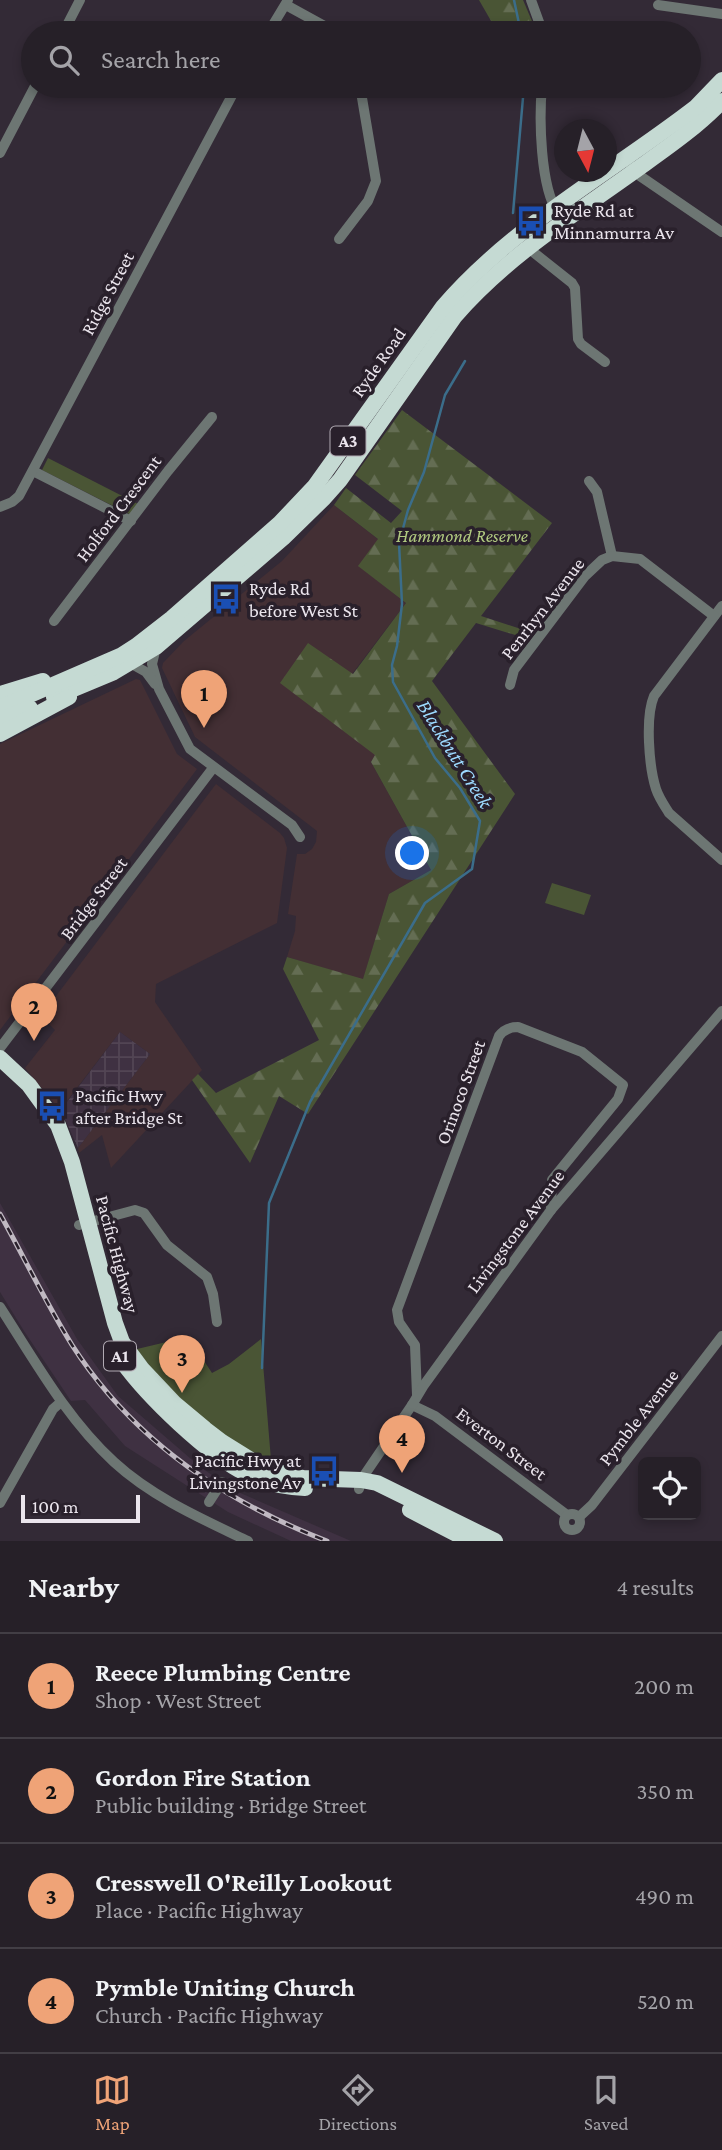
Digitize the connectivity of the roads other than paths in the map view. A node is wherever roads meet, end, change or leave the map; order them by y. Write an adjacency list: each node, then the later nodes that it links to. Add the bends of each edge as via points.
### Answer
1 (80, 0): 6 (street)
2 (531, 0): 9 (street)
3 (287, 2): 7 (street); 8 (street)
4 (658, 5): 5 (street)
5 (722, 14)
6 (69, 21)
7 (275, 21)
8 (318, 21)
9 (538, 21)
10 (722, 80): 17 (highway, Ryde Road / A3)
11 (29, 98): 16 (street)
12 (231, 98): 24 (street, Ridge Street)
13 (362, 98): 20 (street, via 376,181 368,201)
14 (541, 98): 18 (street, via 546,186)
15 (722, 101): 17 (highway, Ryde Road / A3, via 694,128)
16 (0, 153)
17 (630, 165): 18 (highway, Ryde Road / A3); 19 (street)
18 (559, 216): 21 (highway, Ryde Road / A3); 33 (highway, Ryde Road / A3, via 489,259 455,292 315,486)
19 (722, 232)
20 (339, 239)
21 (528, 248): 22 (street, via 572,283 577,295 578,339); 32 (highway, Ryde Road / A3, via 455,316 324,498)
22 (605, 362)
23 (212, 417): 27 (street, Holford Crescent)
24 (33, 471): 26 (street, Ridge Street, via 19,496); 27 (street)
25 (589, 481): 28 (street, via 597,492)
26 (0, 506)
27 (131, 521): 31 (street, Holford Crescent)
28 (612, 556): 30 (street, Penrhyn Avenue, via 640,559); 35 (street, Penrhyn Avenue, via 585,576 514,670)
29 (722, 606): 30 (street)
30 (714, 616): 43 (street, via 654,696 648,726 655,785 664,805)
31 (54, 621)
32 (156, 647): 33 (highway, Ryde Road / A3); 36 (street, via 152,664)
33 (126, 659): 34 (highway, Ryde Road / A3); 36 (street, via 146,672); 37 (highway); 38 (highway, Ryde Road / A3)
34 (114, 672): 39 (highway, Ryde Road / A3); 40 (highway)
35 (510, 685)
36 (159, 689): 41 (street, via 190,749)
37 (0, 694)
38 (0, 708)
39 (0, 720)
40 (0, 734)
41 (213, 768): 42 (street, via 292,825); 45 (street, Bridge Street)
42 (300, 837)
43 (722, 860)
44 (722, 1011): 47 (street, Livingstone Avenue)
45 (0, 1048)
46 (1, 1067): 48 (highway, Pacific Highway / A1, via 47,1128)
47 (551, 1209): 52 (street, Livingstone Avenue); 52 (street, Orinoco Street, via 552,1180 624,1085 573,1047 513,1027 499,1036 397,1310 415,1345)
48 (83, 1224): 50 (street, via 135,1210 144,1213 167,1245 207,1277); 54 (highway, Pacific Highway / A1, via 107,1329 123,1361 150,1395 192,1434)
49 (0, 1307): 53 (street)
50 (217, 1322)
51 (722, 1336): 57 (street, Pymble Avenue, via 592,1505)
52 (414, 1400): 55 (street, Livingstone Avenue); 57 (street, Everton Street)
53 (61, 1402): 56 (street); 58 (street, via 114,1463)
54 (236, 1460): 55 (highway, Pacific Highway / A1, via 262,1480 280,1485); 58 (street, bridge)
55 (360, 1484): 60 (highway, Pacific Highway / A1); 61 (highway, Pacific Highway / A1, via 385,1486)
56 (0, 1503)
57 (573, 1516): 62 (street, Pymble Avenue, via 580,1524 568,1529)
58 (200, 1517): 59 (street)
59 (247, 1541)
60 (470, 1541)
61 (495, 1541)
62 (565, 1541)

